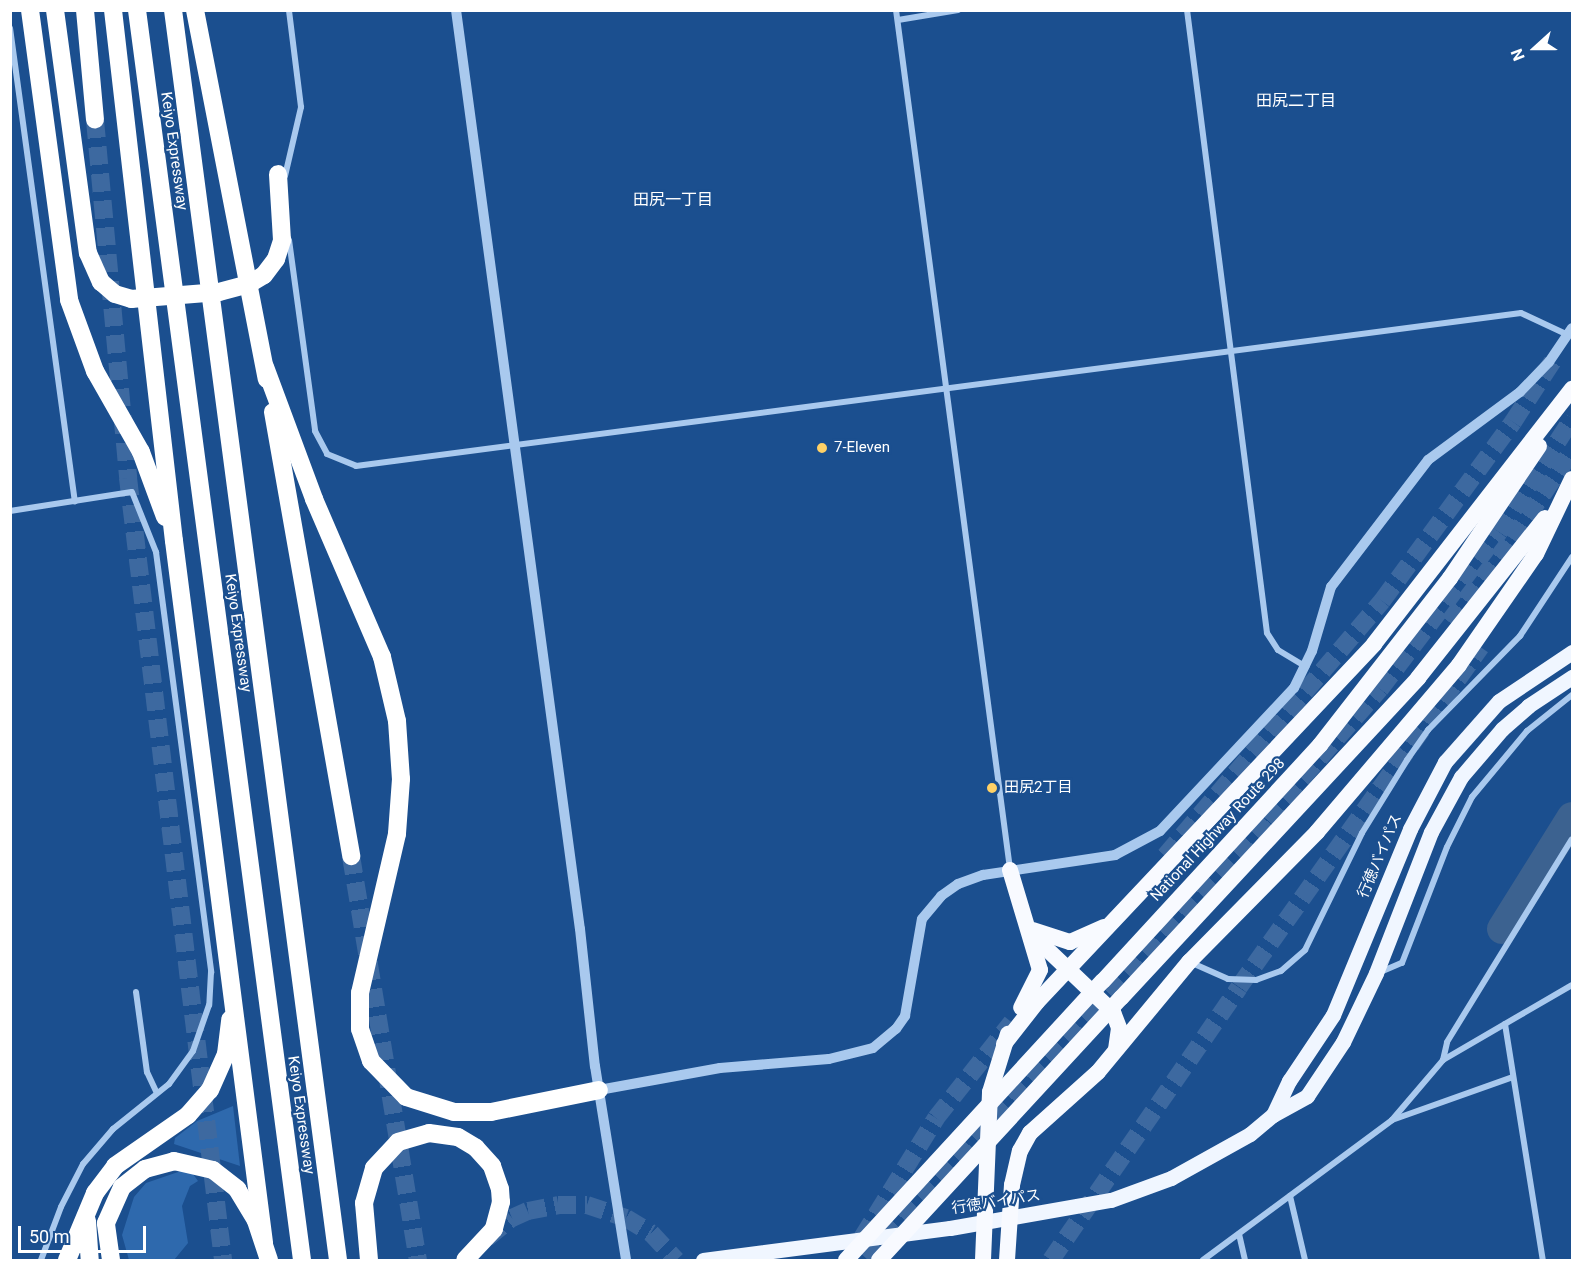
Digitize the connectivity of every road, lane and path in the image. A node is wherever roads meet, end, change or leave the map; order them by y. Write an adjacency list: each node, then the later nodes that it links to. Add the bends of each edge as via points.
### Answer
1 (30, 10): 26 (highway, via 69,300 95,371 141,452)
2 (55, 10): 16 (highway, bridge, via 88,253 93,270 105,286 130,299 219,292 249,284 264,275 276,259 282,240)
3 (85, 10): 15 (highway)
4 (113, 10): 26 (highway)
5 (137, 10): 62 (highway, Keiyo Expressway)
6 (173, 10): 63 (highway, Keiyo Expressway)
7 (195, 10): 19 (highway)
8 (289, 10): 22 (street, via 301,107 285,180 290,263 301,354 320,444 335,460 356,466)
9 (456, 10): 22 (street)
10 (896, 10): 13 (street)
11 (958, 10): 13 (street)
12 (1187, 10): 18 (street)
13 (898, 20): 21 (street)
14 (10, 28): 24 (street)
15 (95, 120)
16 (278, 174)
17 (1570, 332): 18 (street, via 1521,313); 29 (street, via 1520,392 1428,460 1331,587)
18 (1229, 353): 21 (street); 29 (street, via 1267,633 1278,650)
19 (266, 367): 33 (highway); 48 (highway, via 314,499 378,648 397,721 401,779 397,834 360,993 360,1029 371,1061 406,1097 454,1112 491,1112)
20 (1572, 389): 35 (highway, via 1374,644); 68 (highway, National Highway Route 298, bridge, via 1488,524 1389,660 1284,786)
21 (945, 390): 22 (street); 34 (street)
22 (513, 443): 48 (street)
23 (1572, 478): 38 (highway, via 1536,554 1459,665 1317,832); 69 (highway, bridge, via 1513,561 1418,678)
24 (75, 502): 25 (street); 49 (street, via 132,492 156,552 211,972 209,1005 200,1035 182,1068)
25 (10, 511)
26 (174, 541): 37 (highway)
27 (1572, 557): 38 (street, via 1520,636 1428,730 1362,833 1314,935 1293,963 1268,977 1240,980)
28 (1572, 652): 50 (main road, 行徳バイパス, via 1506,696 1460,741 1425,797 1333,1016 1289,1081)
29 (1306, 667): 34 (street, via 1277,709 1160,831 1115,855)
30 (1572, 677): 40 (main road, 行徳バイパス, via 1502,729 1461,777 1431,832)
31 (1572, 695): 40 (street, via 1527,731 1472,797 1447,847 1402,963)
32 (1572, 839): 46 (street, via 1447,1042)
33 (351, 856)
34 (1010, 870): 36 (highway); 48 (street, via 958,884 941,896 922,919 905,1016 891,1035 873,1048 828,1059 720,1068)
35 (1120, 917): 36 (highway, via 1085,938 1070,942); 39 (highway)
36 (1026, 926): 39 (highway); 44 (highway, via 1038,959 1038,980)
37 (228, 950): 53 (highway, via 230,1022 221,1070 188,1115 115,1166); 57 (highway)
38 (1189, 962): 45 (highway)
39 (1069, 971): 44 (highway, via 1037,1002); 45 (highway, via 1118,1019 1119,1038)
40 (1376, 974): 50 (main road, 行徳バイパス, via 1325,1071 1307,1096)
41 (1572, 985): 43 (street)
42 (136, 992): 49 (street, via 147,1072)
43 (1505, 1024): 46 (street); 47 (street)
44 (1004, 1044): 55 (highway, via 990,1092)
45 (1114, 1053): 54 (highway, via 1082,1089 1030,1133 1015,1167)
46 (1443, 1060): 51 (street)
47 (1513, 1077): 51 (street); 75 (street)
48 (599, 1090): 66 (street)
49 (157, 1094): 58 (street, via 113,1129 83,1164)
50 (1273, 1114): 54 (main road, 行徳バイパス, via 1216,1156 1171,1178 1111,1200)
51 (1392, 1120): 52 (street)
52 (1290, 1196): 56 (street); 74 (street)
53 (88, 1208): 59 (highway); 60 (highway, via 86,1239)
54 (1010, 1218): 55 (main road, 行徳バイパス); 71 (highway)
55 (985, 1222): 67 (main road, 行徳バイパス); 70 (highway)
56 (1239, 1234): 72 (street); 73 (street)
57 (266, 1252): 61 (highway, via 246,1201 225,1178 200,1164 174,1161 145,1169 122,1187 106,1223)
58 (41, 1260)
59 (67, 1260)
60 (90, 1260)
61 (111, 1260)
62 (302, 1260)
63 (338, 1260)
64 (369, 1260): 65 (highway, via 364,1203 374,1168 398,1142 437,1133 458,1137 476,1148 492,1166 500,1189 494,1229 477,1252)
65 (465, 1260)
66 (626, 1260)
67 (703, 1260)
68 (846, 1260)
69 (879, 1260)
70 (983, 1260)
71 (1007, 1260)
72 (1203, 1260)
73 (1245, 1260)
74 (1305, 1260)
75 (1543, 1260)

